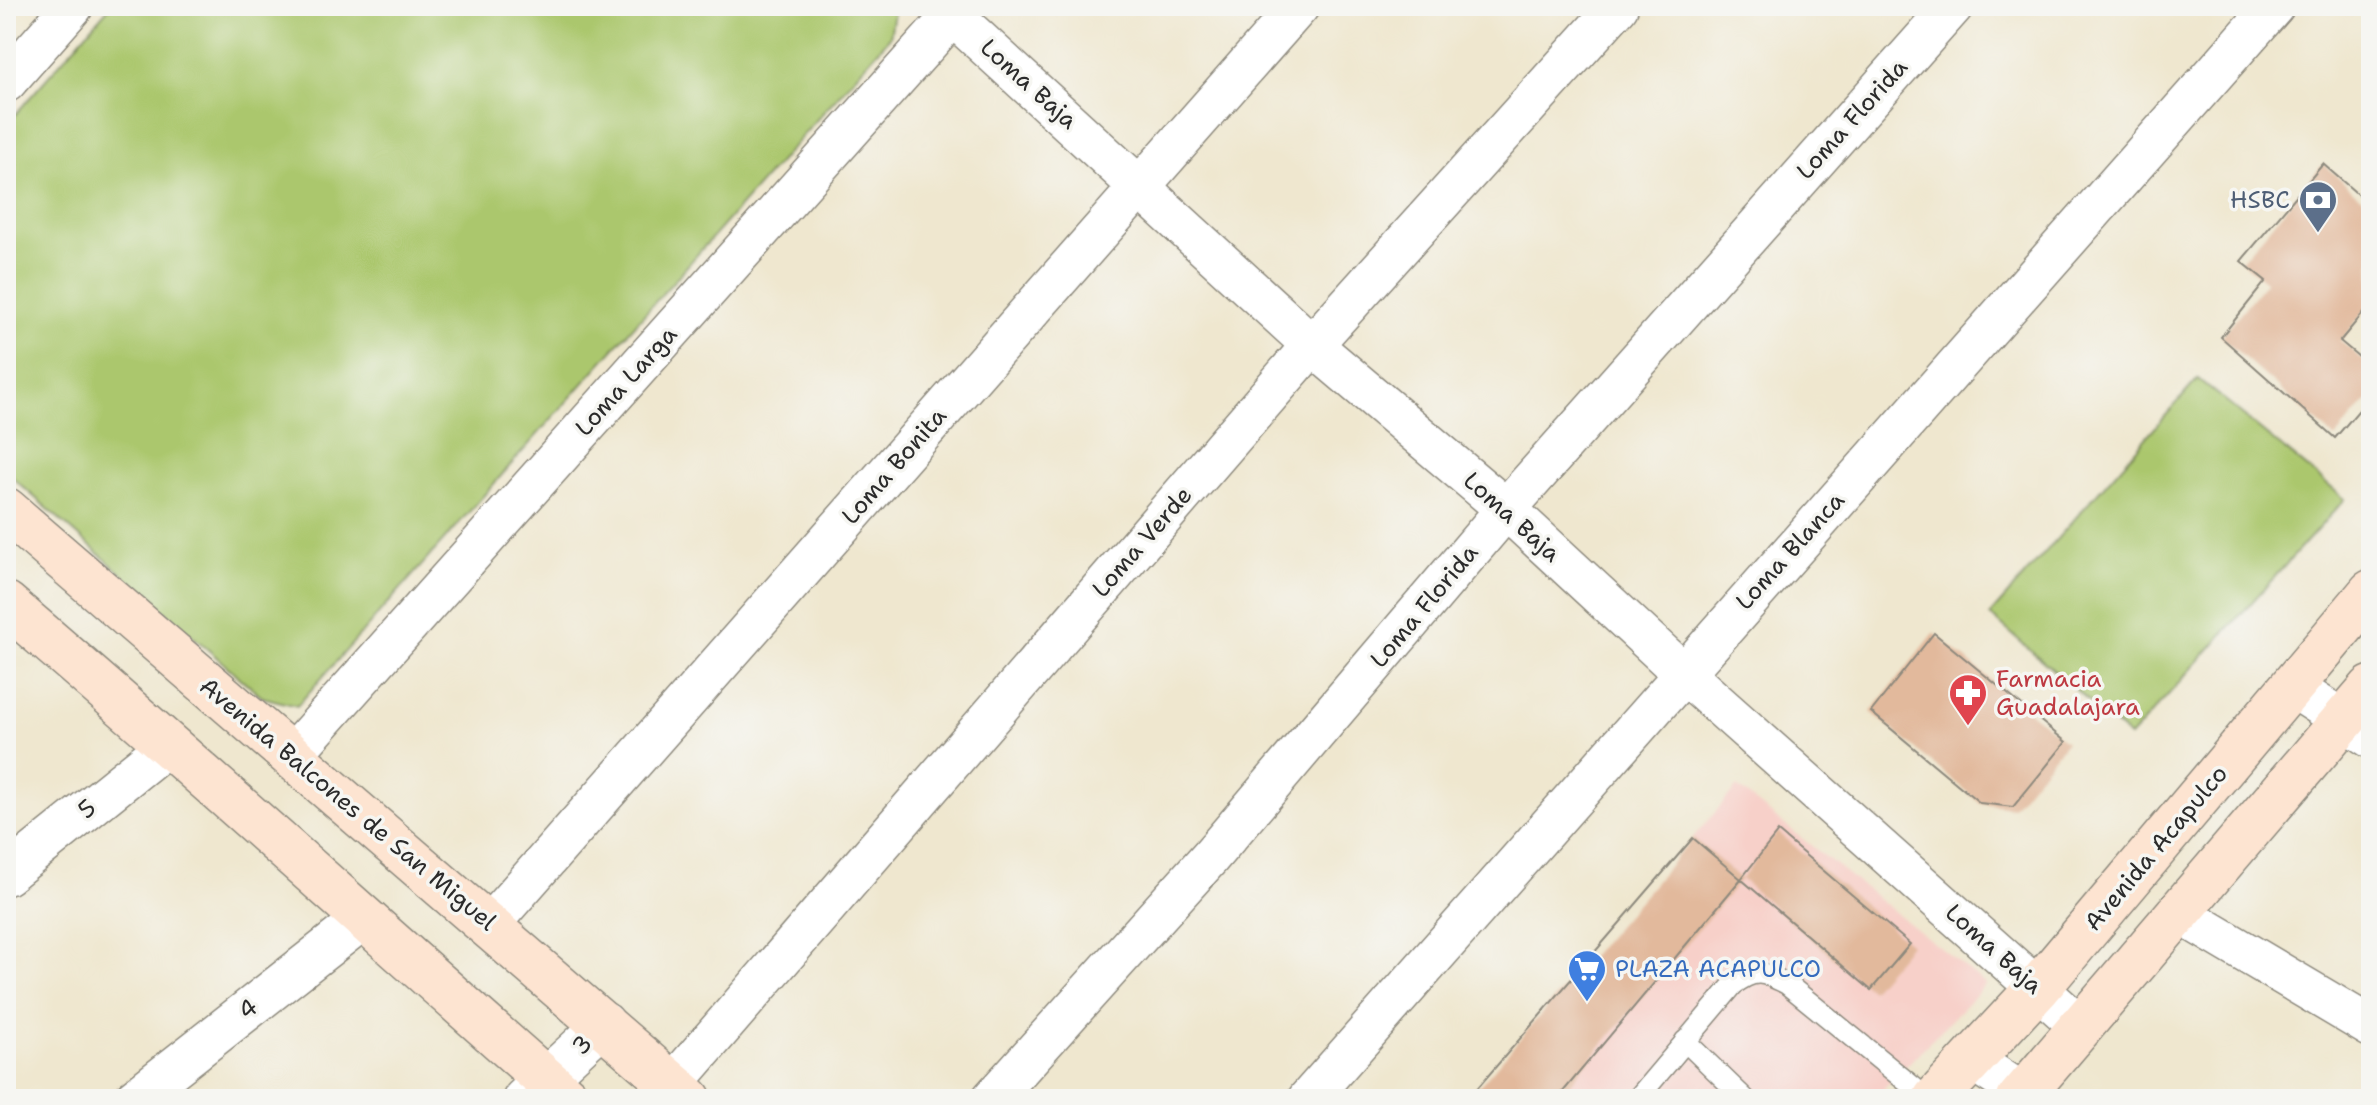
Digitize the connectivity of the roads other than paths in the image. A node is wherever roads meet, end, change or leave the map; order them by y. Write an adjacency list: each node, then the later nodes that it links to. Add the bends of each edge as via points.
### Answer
1 (73, 6): 7 (street)
2 (1299, 6): 8 (street, Loma Bonita)
3 (1618, 6): 9 (street, Loma Verde)
4 (1953, 6): 10 (street, Loma Florida)
5 (2274, 6): 14 (street, Loma Blanca)
6 (952, 9): 8 (street, Loma Baja); 18 (street, Loma Larga)
7 (6, 82)
8 (1141, 185): 9 (street, Loma Baja); 22 (street, Loma Bonita)
9 (1312, 345): 10 (street, Loma Baja); 29 (street, Loma Verde)
10 (1506, 509): 14 (street, Loma Baja); 33 (street, Loma Florida, via 1210,857)
11 (6, 510): 18 (street, Avenida Balcones de San Miguel)
12 (2371, 592): 15 (street, Avenida Acapulco)
13 (6, 604): 17 (street)
14 (1682, 672): 23 (street, Loma Baja); 34 (street, Loma Blanca)
15 (2292, 687): 16 (street); 23 (street, Avenida Acapulco)
16 (2362, 716): 20 (street)
17 (169, 744): 19 (street, 5); 21 (street)
18 (290, 757): 22 (street, Avenida Balcones de San Miguel)
19 (6, 875)
20 (2179, 913): 25 (street); 26 (street)
21 (362, 920): 30 (street); 32 (street, 4)
22 (489, 925): 24 (street, Avenida Balcones de San Miguel)
23 (2038, 988): 25 (street, Loma Baja); 28 (street, Avenida Acapulco)
24 (605, 1023): 29 (street, Avenida Balcones de San Miguel); 30 (street, 3)
25 (2081, 1027): 31 (street)
26 (2371, 1027)
27 (1685, 1041): 35 (lane); 36 (lane); 37 (lane, via 1733,985 1749,973 1766,974 1787,984)
28 (1972, 1060): 31 (street); 38 (street, Avenida Acapulco)
29 (681, 1092)
30 (546, 1093)
31 (2025, 1098)
32 (134, 1099)
33 (992, 1099)
34 (1308, 1099)
35 (1637, 1099)
36 (1745, 1099)
37 (1928, 1099)
38 (1935, 1099)

